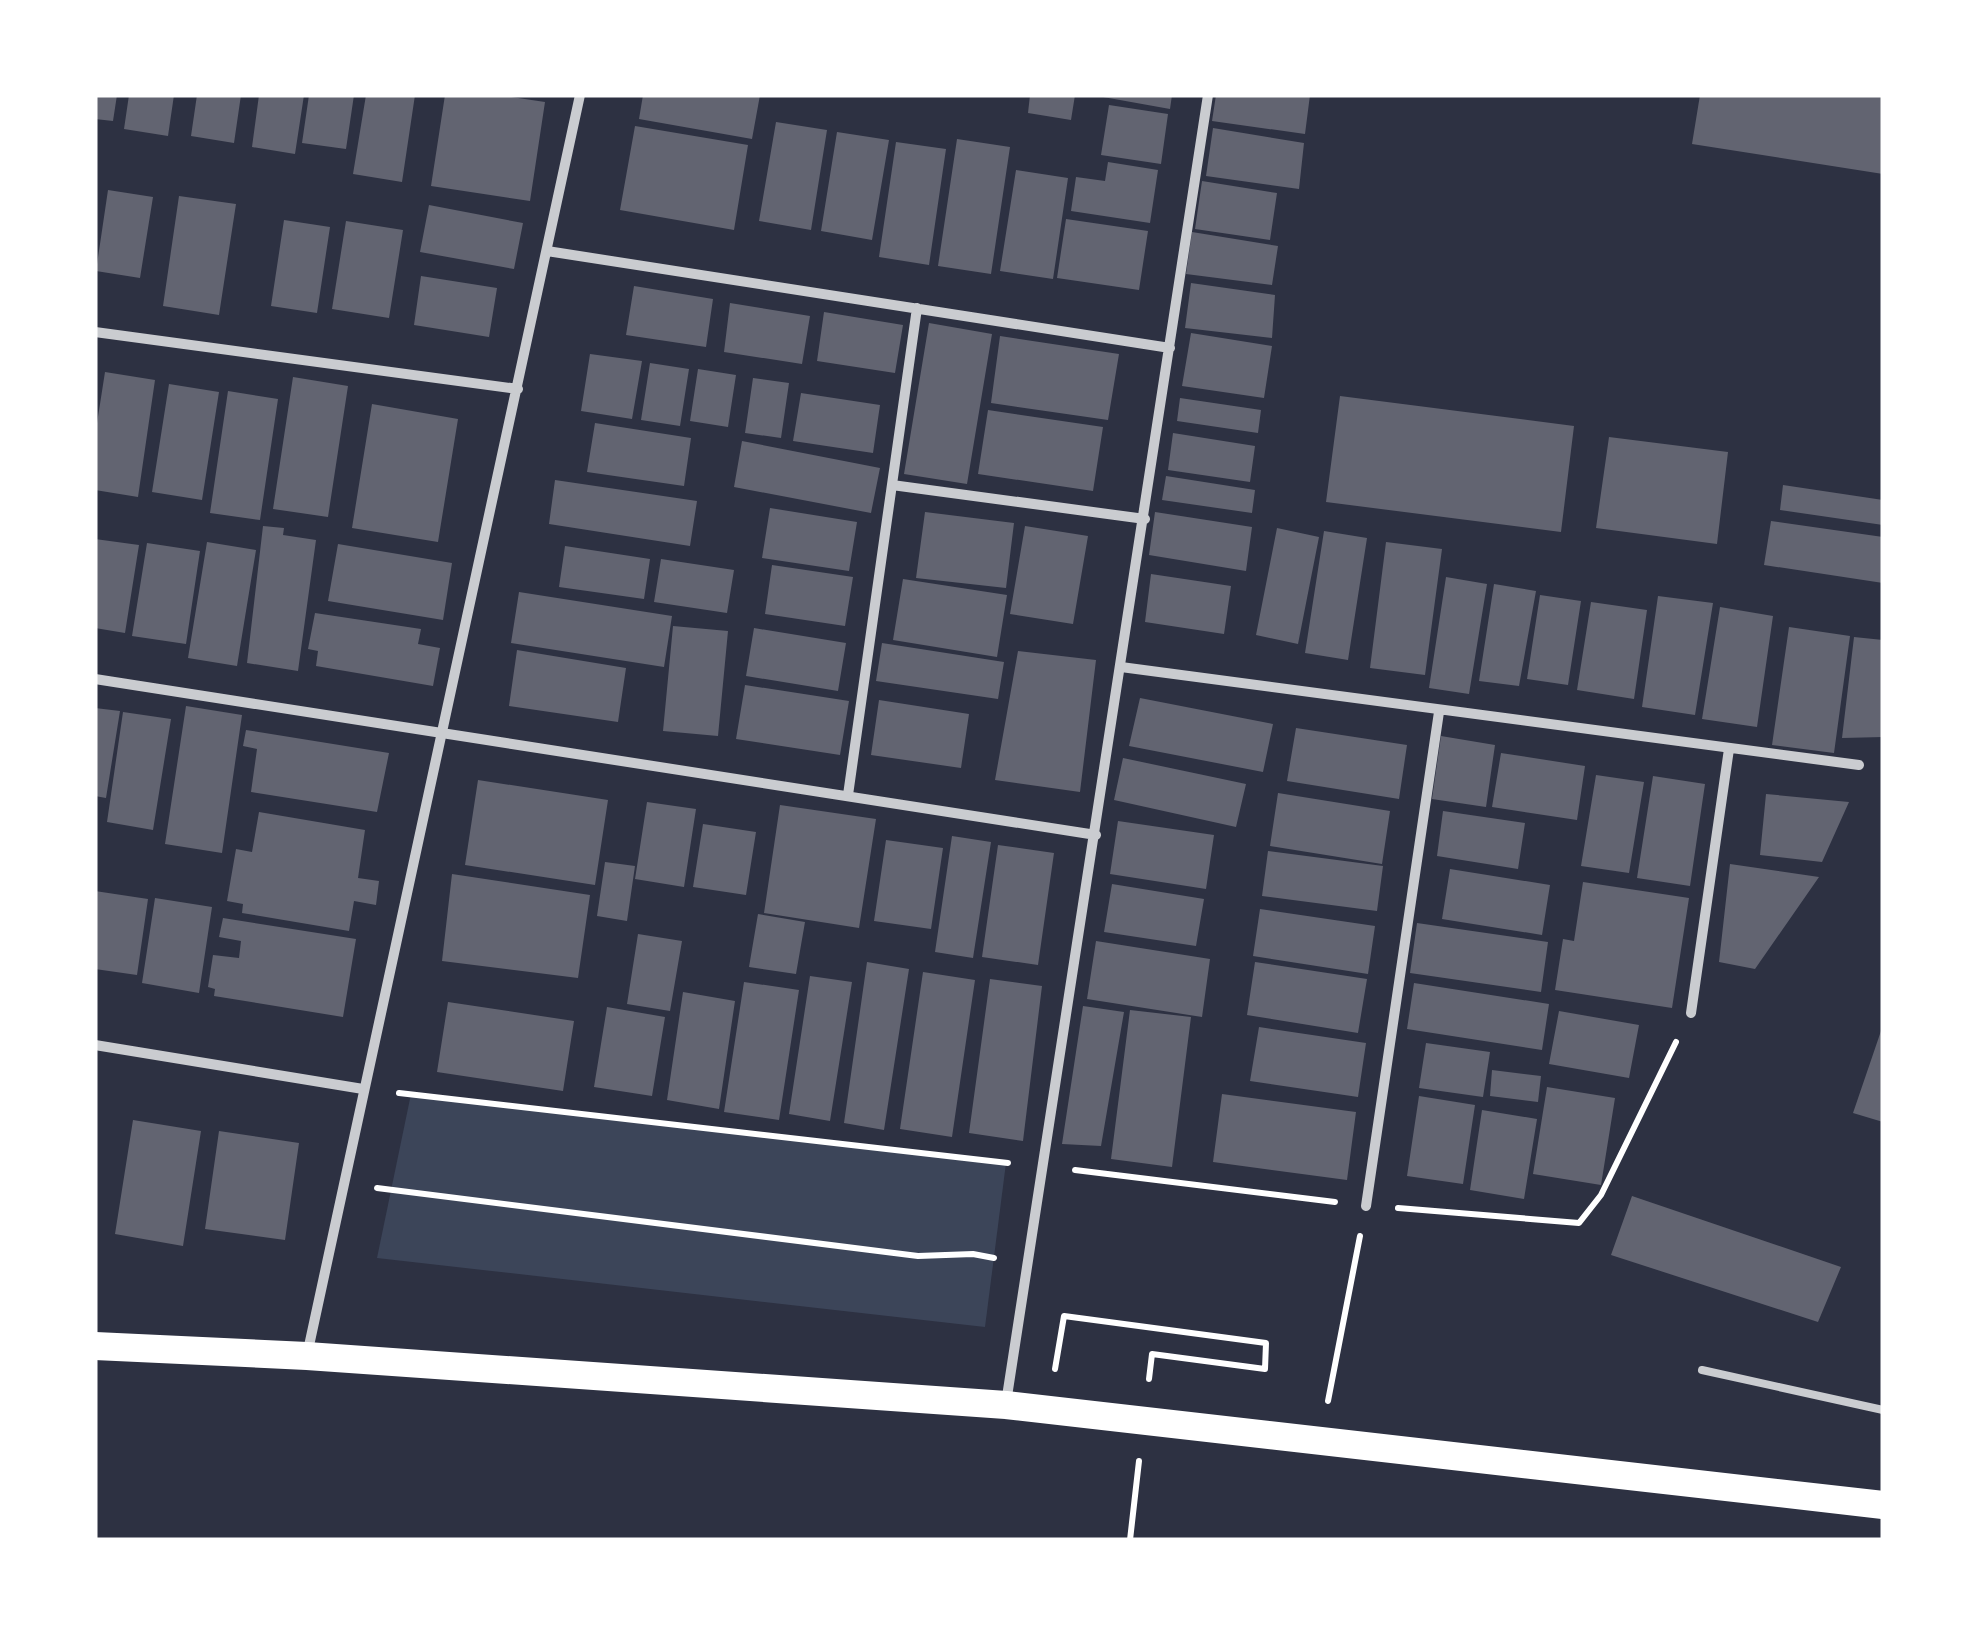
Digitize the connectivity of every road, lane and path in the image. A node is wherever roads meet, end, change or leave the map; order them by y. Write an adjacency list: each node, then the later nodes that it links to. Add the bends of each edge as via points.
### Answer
1 (580, 95): 3 (street)
2 (1208, 95): 6 (street)
3 (547, 250): 4 (street); 7 (street)
4 (917, 308): 6 (street); 8 (street)
5 (95, 332): 7 (street)
6 (1170, 348): 9 (street)
7 (518, 389): 13 (street)
8 (892, 485): 9 (street); 16 (street)
9 (1145, 519): 10 (street)
10 (1122, 667): 12 (street); 17 (street)
11 (95, 679): 13 (street)
12 (1439, 712): 14 (street); 23 (street)
13 (440, 732): 16 (street); 20 (street)
14 (1729, 748): 15 (street); 18 (street)
15 (1859, 765)
16 (848, 795): 17 (street)
17 (1096, 835): 21 (street)
18 (1691, 1013): 23 (path, via 1601,1195 1579,1223)
19 (95, 1045): 20 (street)
20 (363, 1089): 21 (path); 22 (street)
21 (1043, 1166): 23 (path); 24 (street)
22 (346, 1184): 24 (path, via 898,1254 974,1254); 27 (street)
23 (1366, 1206): 32 (path)
24 (1029, 1264): 29 (street)
25 (95, 1346): 27 (highway)
26 (1152, 1354): 30 (path, via 1265,1369 1266,1343 1064,1316)
27 (307, 1356): 29 (highway)
28 (1702, 1370): 31 (lane)
29 (1006, 1405): 30 (highway)
30 (1048, 1409): 32 (highway)
31 (1883, 1410)
32 (1320, 1440): 33 (highway)
33 (1883, 1506)

